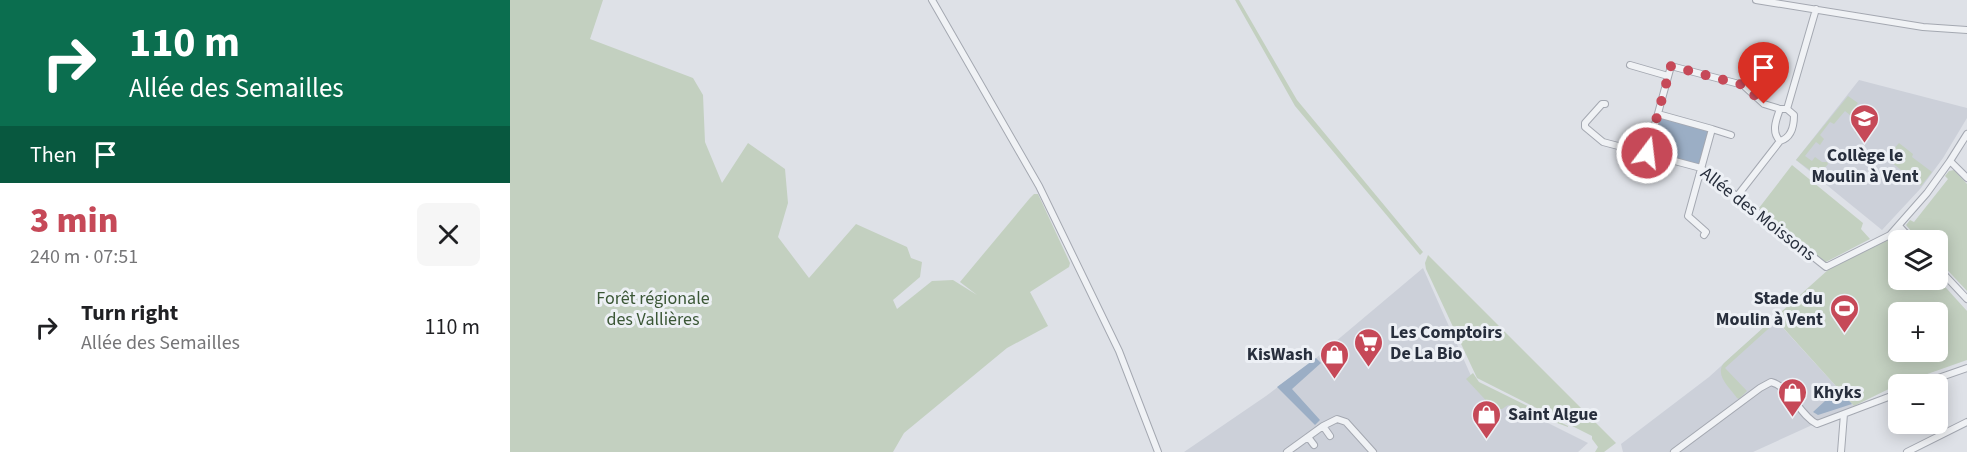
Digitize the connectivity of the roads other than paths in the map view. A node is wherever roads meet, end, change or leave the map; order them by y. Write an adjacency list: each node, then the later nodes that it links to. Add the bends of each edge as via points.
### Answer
1 (932, 0): 34 (street, via 1039,186 1119,351)
2 (1756, 0): 3 (street)
3 (1816, 9): 4 (street, via 1923,27); 8 (street)
4 (1967, 30)
5 (1630, 65): 6 (street)
6 (1668, 76): 8 (street, via 1671,66 1743,85 1764,104); 9 (street)
7 (1605, 104): 14 (street, Allée des Moissons, via 1585,127 1603,142)
8 (1786, 108): 13 (street, via 1774,131); 13 (street, via 1794,115 1794,121 1789,136)
9 (1658, 114): 10 (street); 14 (street)
10 (1712, 129): 12 (street); 16 (street)
11 (1967, 134): 15 (street)
12 (1731, 135)
13 (1780, 141): 19 (street)
14 (1647, 153): 16 (street, Allée des Moissons); 18 (street)
15 (1950, 161): 17 (street); 20 (street)
16 (1701, 168): 19 (street, Allée des Moissons); 22 (street, via 1688,216 1706,232)
17 (1967, 178)
18 (1640, 179)
19 (1738, 195): 20 (street, Allée des Moissons, via 1826,267 1890,235)
20 (1899, 226): 21 (street)
21 (1903, 230)
22 (1704, 236)
23 (1948, 279): 24 (street)
24 (1967, 299)
25 (1967, 368): 26 (street)
26 (1948, 375)
27 (1888, 397): 28 (street)
28 (1844, 414): 37 (street, via 1817,424 1780,386 1771,382); 38 (street)
29 (1967, 422): 39 (street)
30 (1323, 426): 31 (street); 32 (street); 36 (street, via 1334,419 1346,422)
31 (1330, 436)
32 (1308, 437): 33 (street); 35 (street)
33 (1314, 445)
34 (1158, 452)
35 (1287, 452)
36 (1372, 452)
37 (1674, 452)
38 (1841, 452)
39 (1907, 452)

